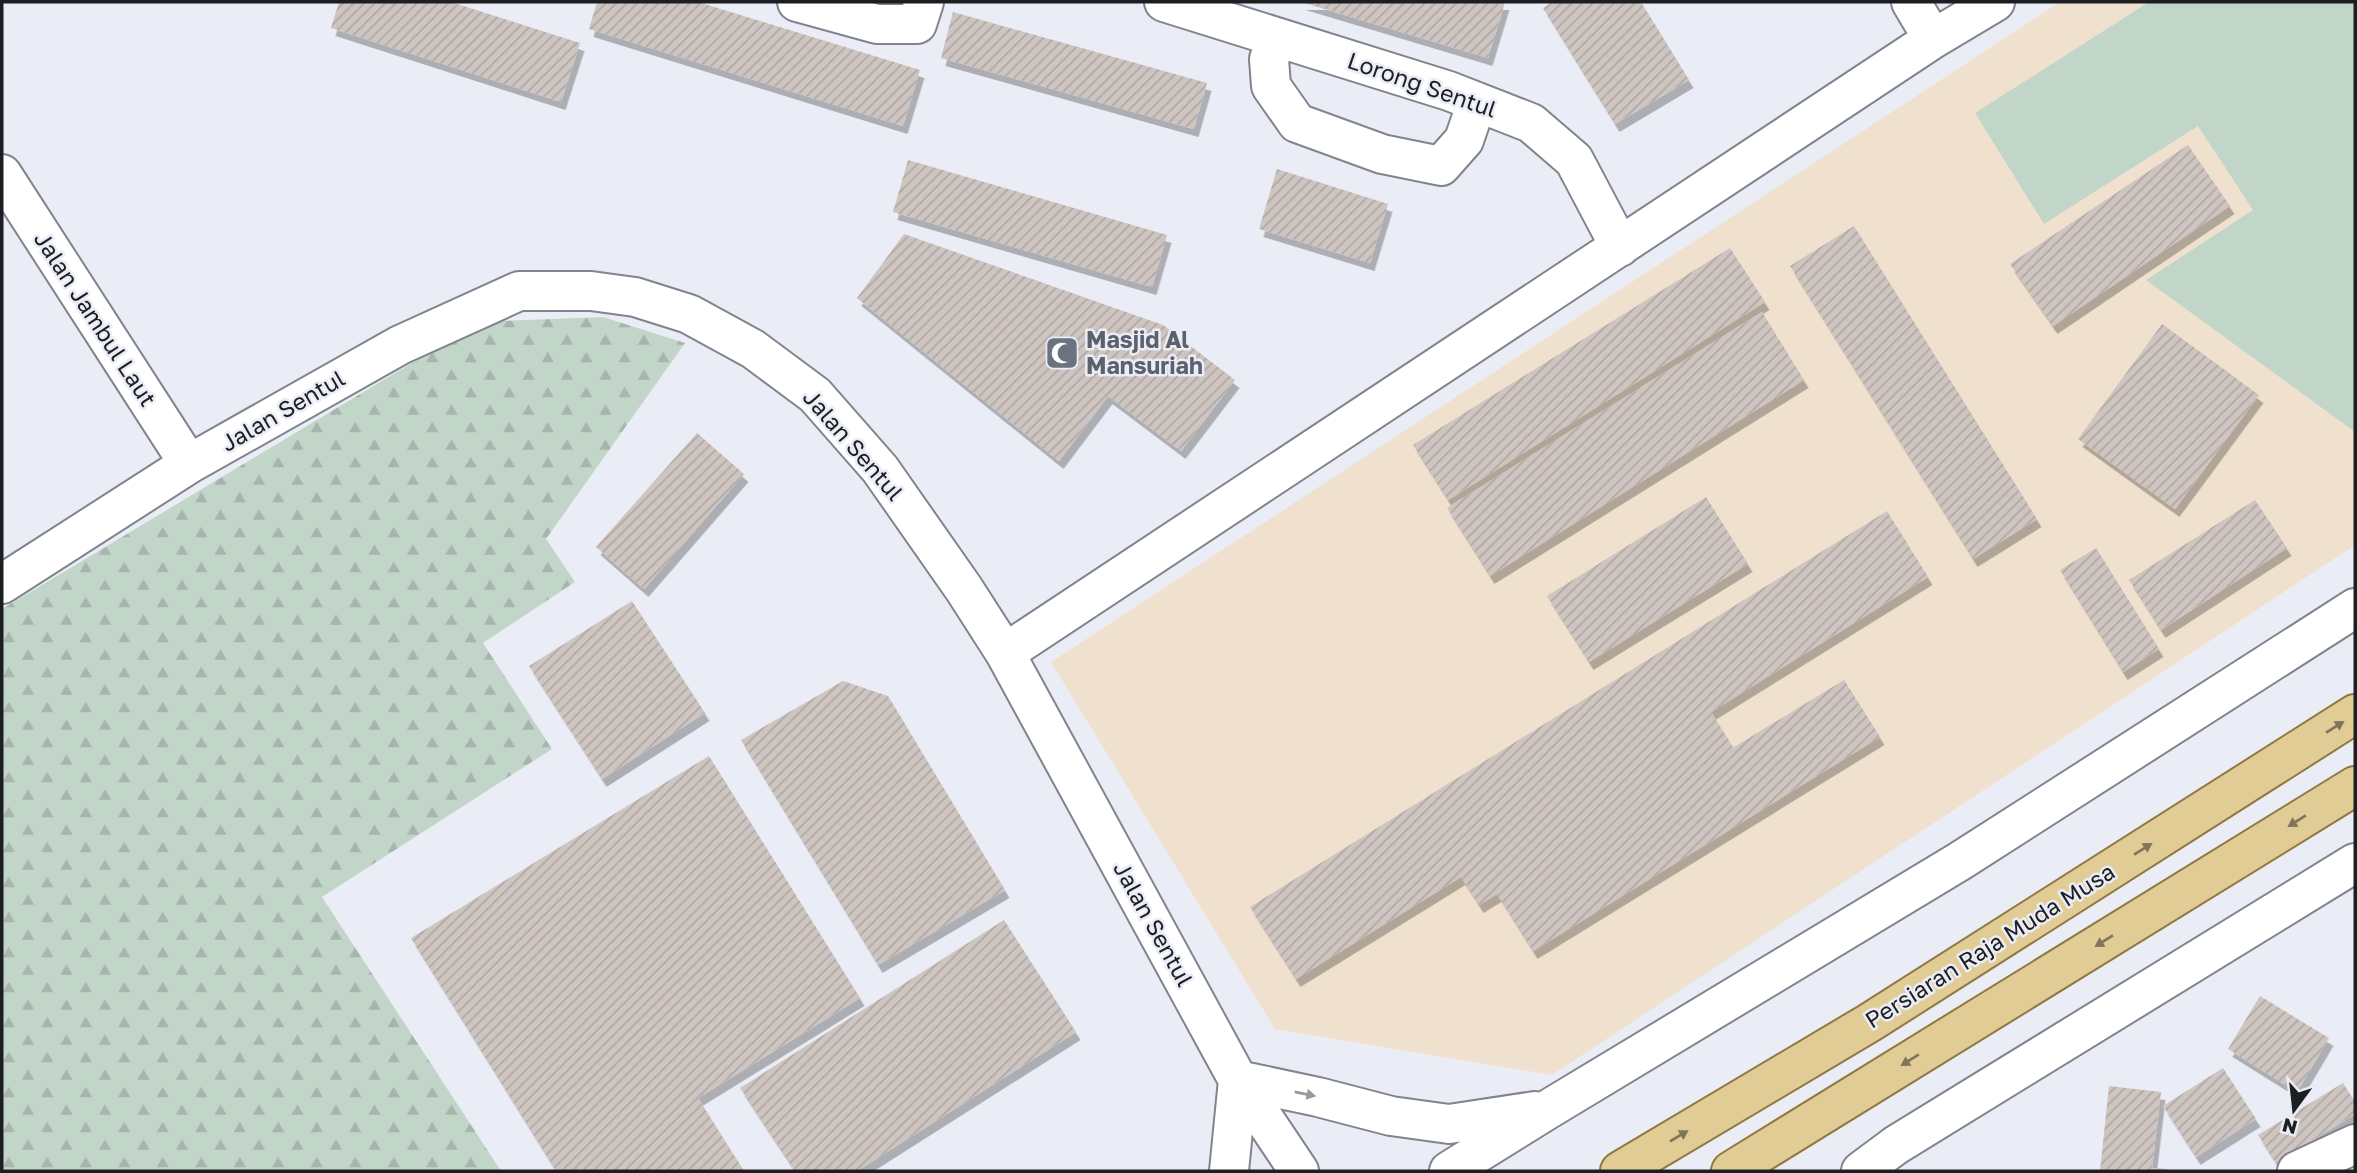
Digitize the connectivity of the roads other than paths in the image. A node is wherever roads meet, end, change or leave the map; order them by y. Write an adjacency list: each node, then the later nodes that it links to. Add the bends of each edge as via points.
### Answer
1 (797, 2): 2 (street, via 877,24 918,24)
2 (923, 2)
3 (1164, 2): 6 (street, Lorong Sentul)
4 (1910, 2): 7 (street)
5 (1996, 2): 7 (street)
6 (1278, 38): 8 (street, Lorong Sentul); 8 (street, via 1269,59 1271,86 1297,123 1382,154 1441,166 1464,140)
7 (1933, 39): 10 (street)
8 (1477, 102): 10 (street, Lorong Sentul, via 1531,123 1574,160)
9 (2, 174): 11 (street, Jalan Jambul Laut)
10 (1620, 247): 14 (street)
11 (189, 464): 12 (street, Jalan Sentul); 14 (street, Jalan Sentul, via 400,345 519,291 591,290 635,297 690,314 753,349 815,395 880,469)
12 (2, 584)
13 (2355, 608): 19 (street, via 1961,861)
14 (1005, 653): 18 (street, Jalan Sentul)
15 (2355, 713): 25 (main road, Persiaran Raja Muda Musa, one-way to 15, via 1869,1023)
16 (2355, 786): 26 (main road, one-way to 26)
17 (2355, 863): 21 (street)
18 (1238, 1080): 19 (street, one-way to 19, via 1391,1116 1449,1124); 22 (street); 23 (street, Jalan Sentul)
19 (1547, 1110): 24 (street)
20 (2355, 1144): 28 (street)
21 (1904, 1158): 27 (street)
22 (1230, 1171)
23 (1299, 1171)
24 (1449, 1171)
25 (1620, 1171)
26 (1731, 1171)
27 (1861, 1171)
28 (2297, 1171)

